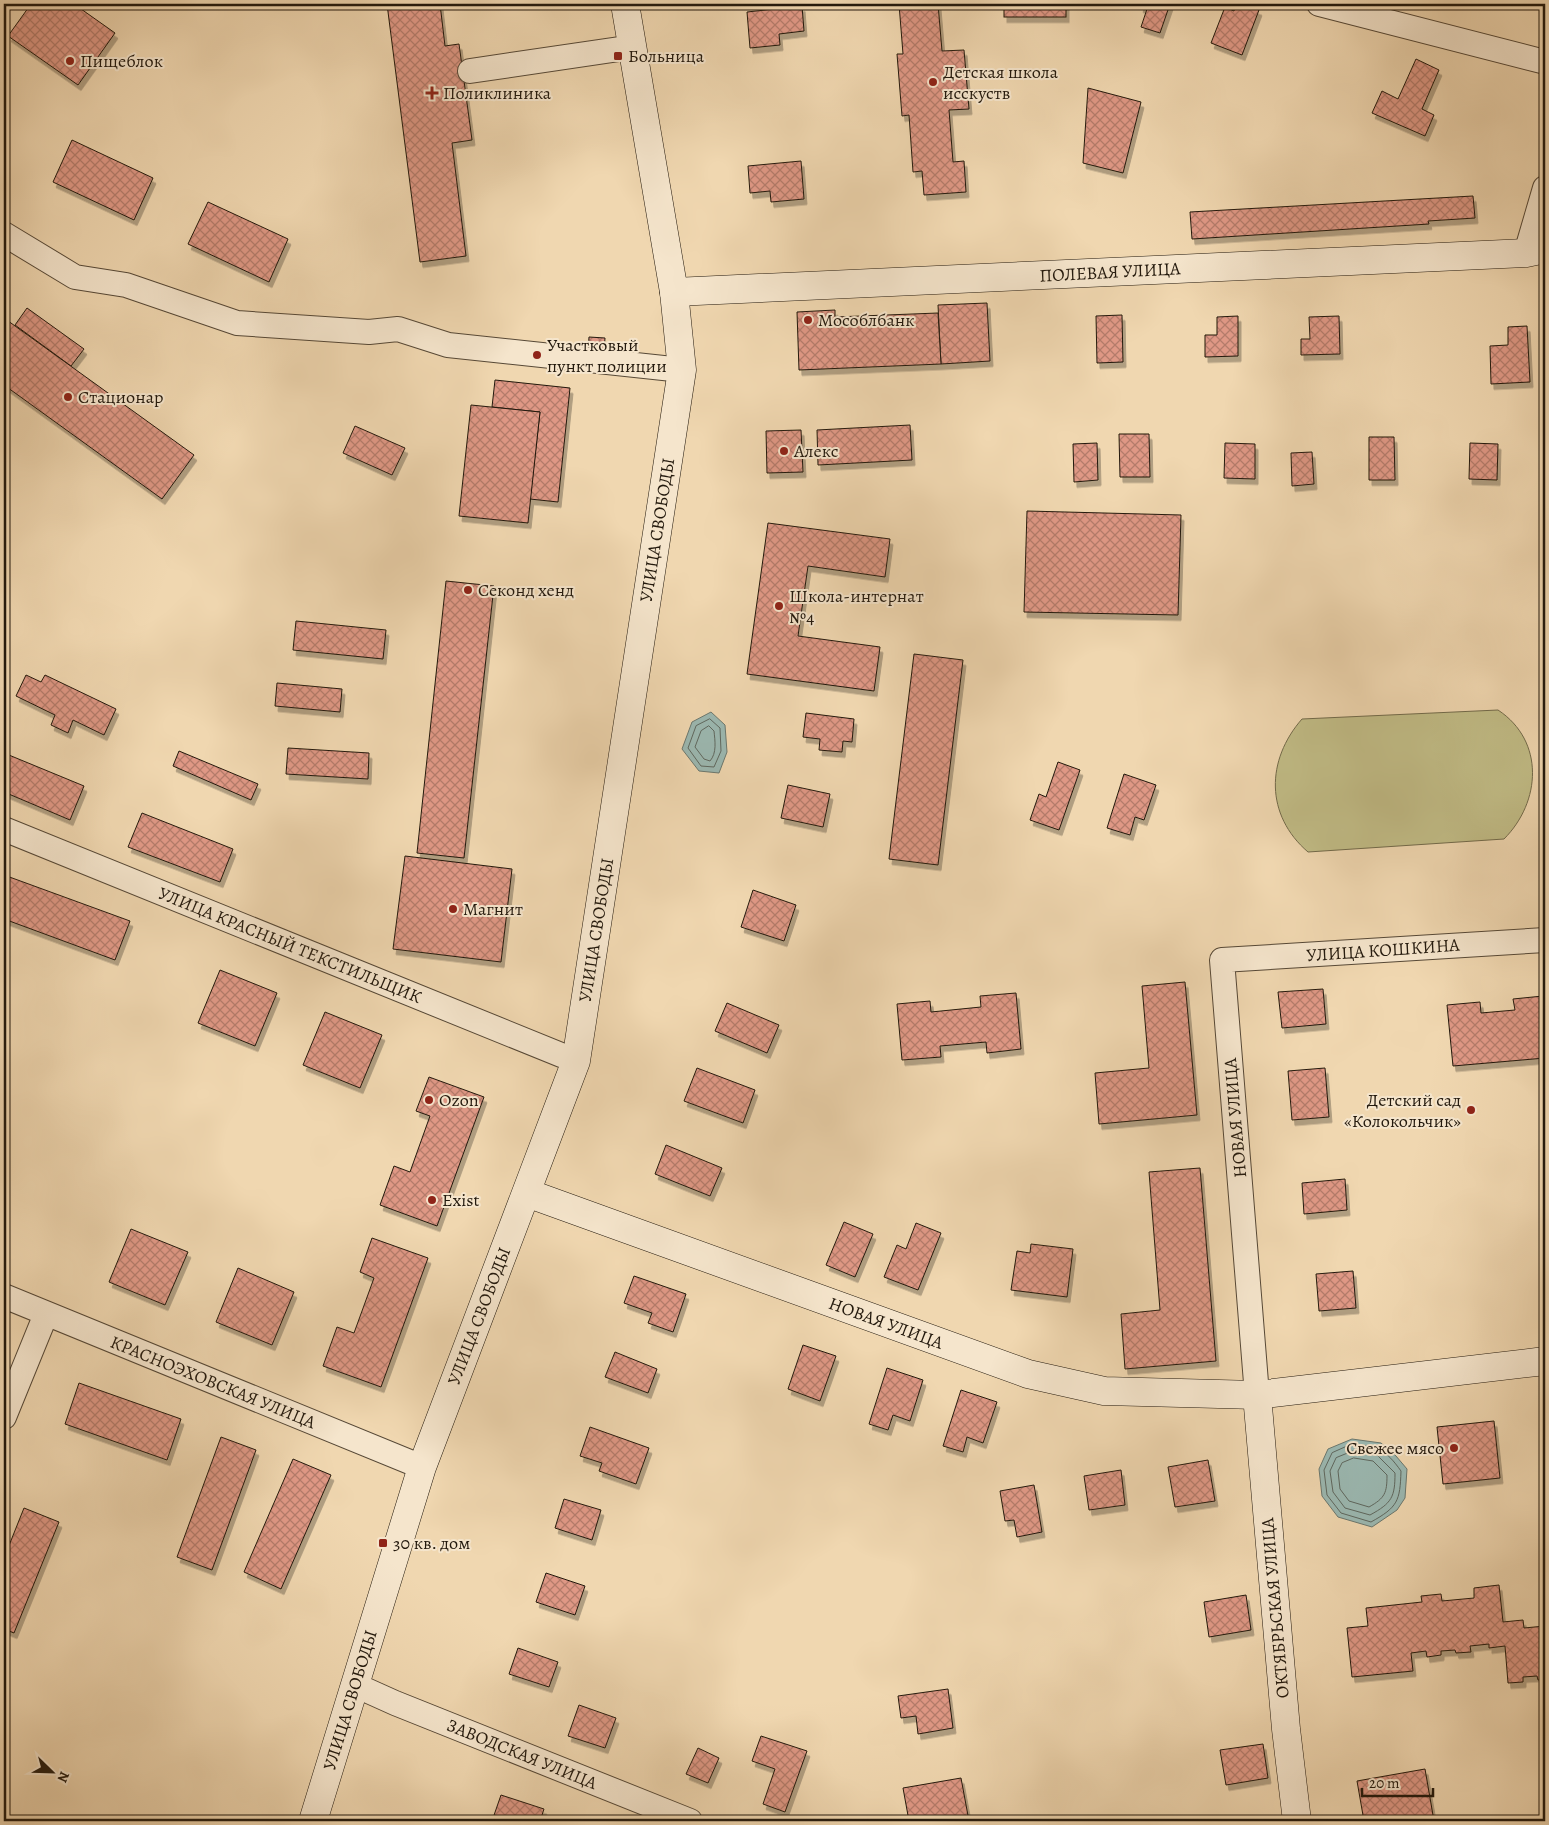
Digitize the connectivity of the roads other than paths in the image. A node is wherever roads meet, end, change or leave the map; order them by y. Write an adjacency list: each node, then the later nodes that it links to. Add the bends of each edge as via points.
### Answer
1 (626, 4): 3 (street, УЛИЦА СВОБОДЫ)
2 (1319, 4): 4 (street)
3 (633, 47): 5 (street); 9 (street, УЛИЦА СВОБОДЫ)
4 (1545, 62)
5 (470, 71)
6 (1545, 188): 8 (street)
7 (4, 234): 10 (street, via 75,277 126,285 237,323 369,332 398,329 448,345)
8 (1535, 251): 9 (street, ПОЛЕВАЯ УЛИЦА)
9 (674, 292): 10 (street, УЛИЦА СВОБОДЫ)
10 (682, 370): 14 (street, УЛИЦА СВОБОДЫ)
11 (4, 829): 14 (street, УЛИЦА КРАСНЫЙ ТЕКСТИЛЬЩИК)
12 (1545, 940): 13 (street, УЛИЦА КОШКИНА)
13 (1222, 960): 19 (street, НОВАЯ УЛИЦА)
14 (576, 1061): 15 (street, УЛИЦА СВОБОДЫ)
15 (527, 1193): 19 (street, НОВАЯ УЛИЦА, via 1028,1374 1104,1391); 21 (street, УЛИЦА СВОБОДЫ)
16 (4, 1296): 17 (street, КРАСНОЭХОВСКАЯ УЛИЦА)
17 (46, 1314): 20 (street); 21 (street, КРАСНОЭХОВСКАЯ УЛИЦА)
18 (1545, 1361): 19 (street, НОВАЯ УЛИЦА)
19 (1257, 1395): 25 (street, ОКТЯБРЬСКАЯ УЛИЦА)
20 (4, 1417)
21 (422, 1467): 22 (street, УЛИЦА СВОБОДЫ)
22 (355, 1684): 23 (street, УЛИЦА СВОБОДЫ); 24 (street, ЗАВОДСКАЯ УЛИЦА)
23 (313, 1821)
24 (690, 1821)
25 (1297, 1821)

